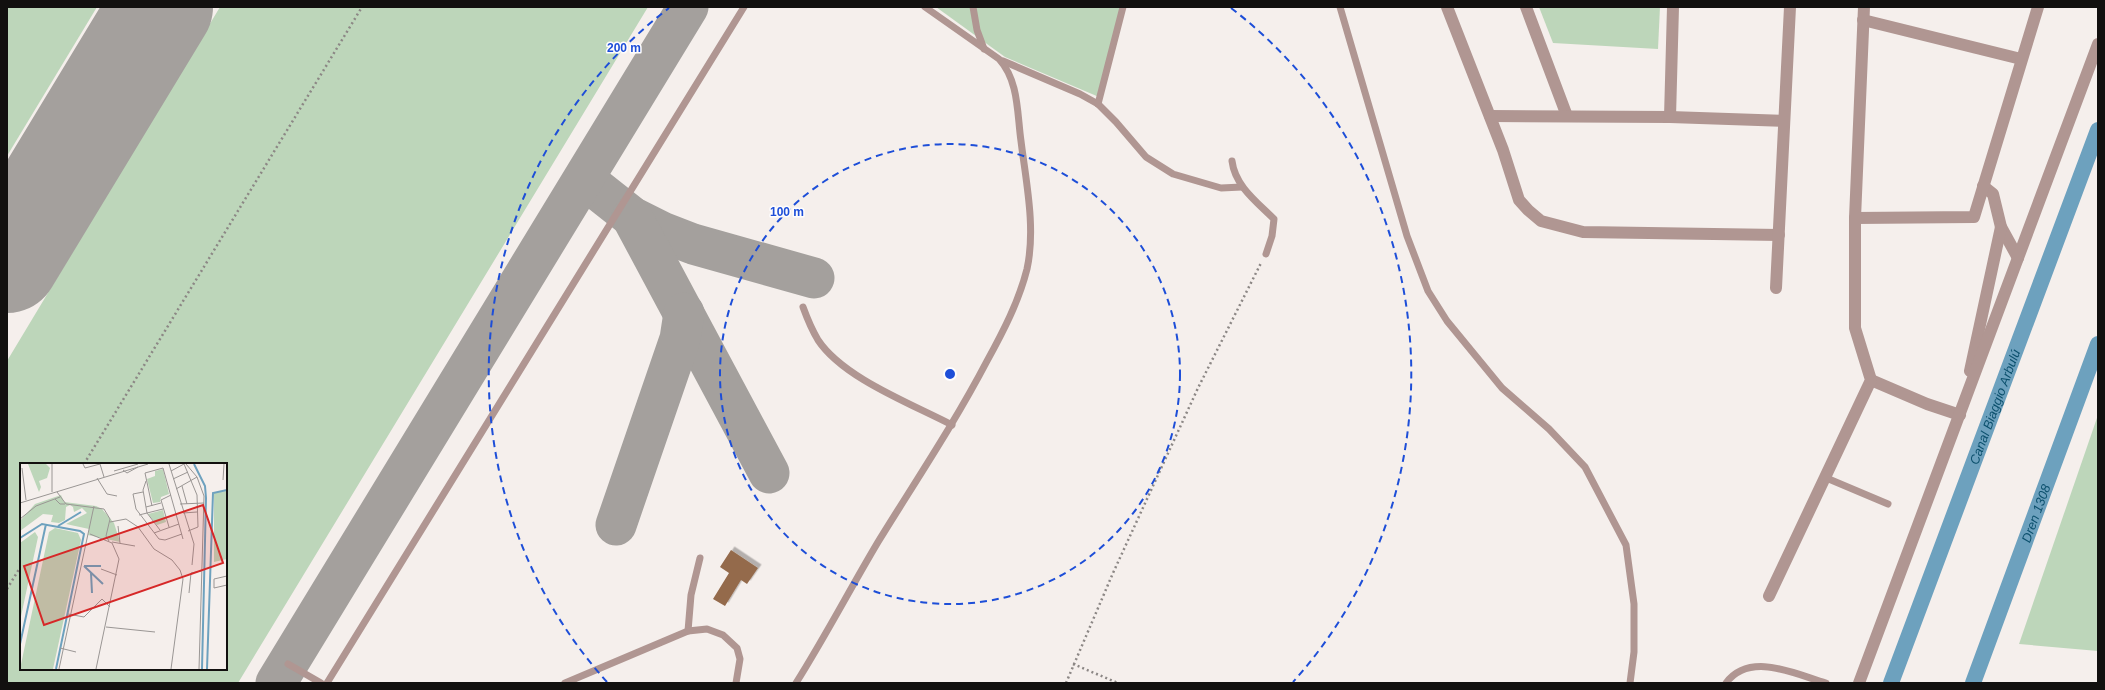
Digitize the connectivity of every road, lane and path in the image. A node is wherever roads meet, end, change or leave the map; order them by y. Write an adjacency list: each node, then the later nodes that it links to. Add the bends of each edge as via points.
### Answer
1 (362, 7): 37 (path)
2 (744, 7): 48 (lane)
3 (925, 7): 15 (lane)
4 (973, 7): 15 (lane)
5 (1124, 7): 18 (lane)
6 (1340, 7): 54 (lane, via 1407,236 1428,291 1447,321 1502,388 1549,429 1585,467 1626,545 1634,604 1634,652)
7 (1447, 7): 19 (street)
8 (1526, 7): 20 (street)
9 (1673, 7): 21 (street)
10 (1790, 7): 22 (street)
11 (1864, 7): 13 (street)
12 (2038, 7): 17 (street)
13 (1863, 20): 17 (street); 26 (street)
14 (2098, 44): 30 (street)
15 (984, 49): 16 (lane)
16 (999, 59): 18 (lane); 36 (lane, via 1008,69 1014,85 1026,186 1030,250 1027,270 1008,322)
17 (2021, 59): 24 (street)
18 (1098, 104): 25 (lane, via 1146,157 1173,174 1221,188)
19 (1490, 116): 20 (street); 28 (street, via 1519,200 1541,221 1583,232)
20 (1568, 116): 21 (street)
21 (1670, 117): 22 (street)
22 (1784, 121): 28 (street)
23 (1232, 161): 25 (lane, via 1233,173)
24 (1983, 186): 26 (street, via 1974,217); 27 (street, via 1993,194)
25 (1242, 187): 29 (lane, via 1274,219)
26 (1855, 218): 33 (street, via 1855,328)
27 (2001, 227): 30 (street); 34 (street, via 1972,357)
28 (1779, 235): 31 (street)
29 (1266, 254): 46 (path, via 1198,388)
30 (2018, 258): 34 (street)
31 (1776, 288)
32 (803, 307): 36 (lane, via 818,340 845,367)
33 (1871, 380): 35 (street); 38 (street)
34 (1967, 394): 35 (street)
35 (1960, 415): 57 (street)
36 (952, 425): 51 (lane, via 878,543)
37 (85, 463)
38 (1824, 478): 39 (lane); 43 (street)
39 (1888, 504)
40 (700, 558): 44 (lane, via 691,595)
41 (20, 568): 42 (path)
42 (7, 589)
43 (1769, 596)
44 (688, 631): 49 (lane); 50 (lane, via 707,629 723,635 737,648 740,659)
45 (288, 664): 47 (lane)
46 (1073, 664): 52 (path); 53 (path)
47 (322, 683)
48 (327, 683)
49 (565, 683)
50 (736, 683)
51 (796, 683)
52 (1066, 683)
53 (1118, 683)
54 (1630, 683)
55 (1726, 683): 56 (lane, via 1730,677 1751,666 1763,666)
56 (1826, 683)
57 (1859, 683)

